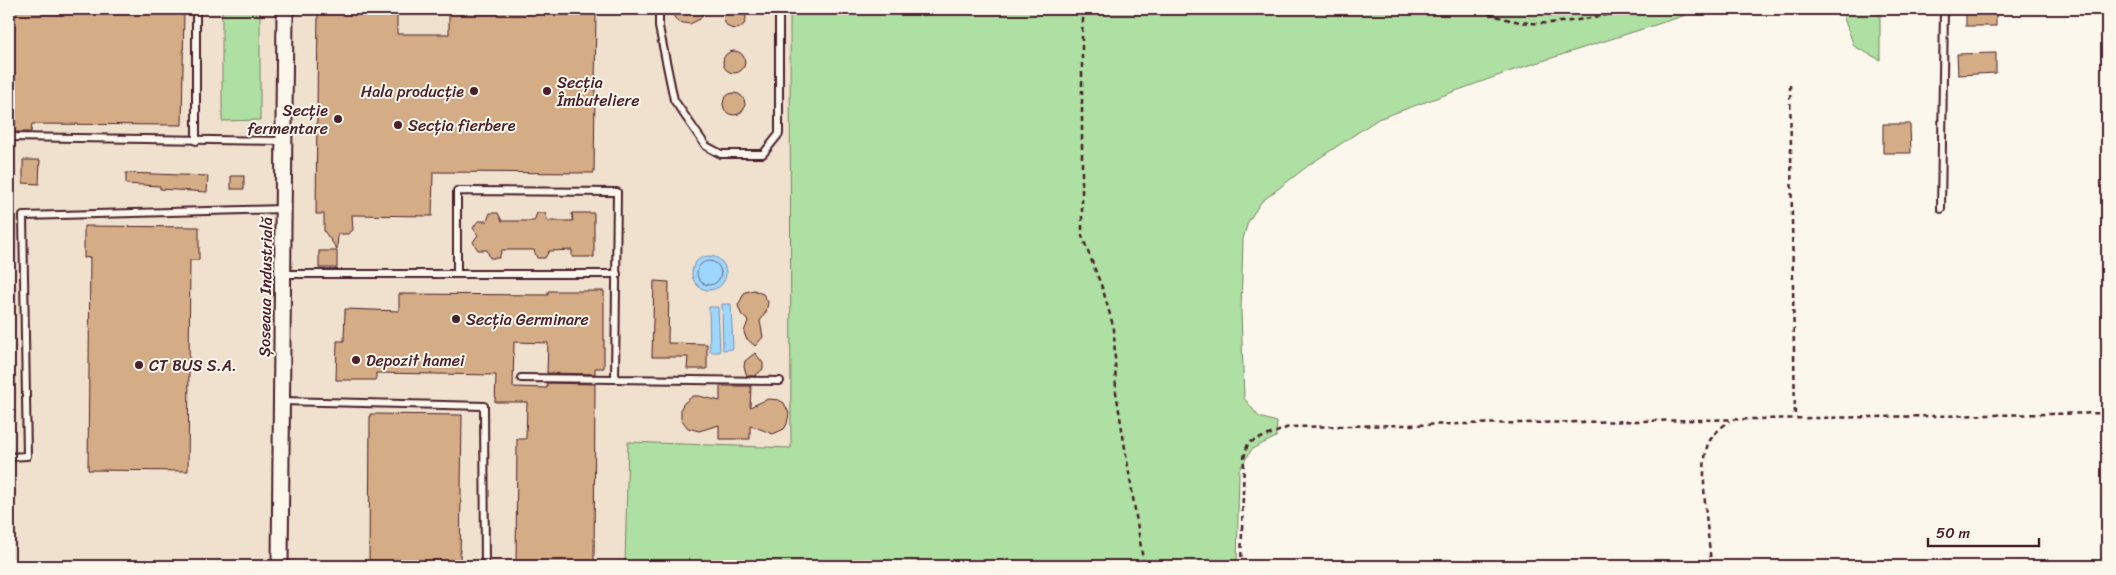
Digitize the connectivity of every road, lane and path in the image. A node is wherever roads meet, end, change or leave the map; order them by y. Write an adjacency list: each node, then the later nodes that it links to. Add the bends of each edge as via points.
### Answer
1 (196, 9): 11 (lane)
2 (285, 9): 12 (street, Șoseaua Industrială)
3 (658, 9): 4 (lane, via 658,27 674,100 706,146 721,154 763,154 779,134)
4 (780, 9)
5 (1084, 9): 28 (path, via 1082,236 1114,330 1116,392)
6 (1480, 9): 7 (path, via 1533,24)
7 (1626, 9)
8 (1944, 9): 14 (lane)
9 (1790, 85): 23 (path)
10 (9, 137): 11 (lane)
11 (196, 141): 12 (lane)
12 (284, 141): 13 (street, Șoseaua Industrială)
13 (284, 209): 15 (street, Șoseaua Industrială); 25 (lane, via 23,216 27,456)
14 (1941, 210)
15 (283, 274): 16 (lane); 21 (street, Șoseaua Industrială)
16 (457, 274): 17 (lane); 17 (lane, via 457,191 618,192)
17 (617, 274): 19 (lane)
18 (521, 378): 19 (lane)
19 (615, 379): 20 (lane)
20 (780, 381)
21 (281, 401): 26 (street, Șoseaua Industrială); 27 (lane, via 484,406)
22 (2107, 413): 23 (path)
23 (1795, 418): 24 (path)
24 (1730, 420): 29 (path, via 1289,427 1248,443 1244,458); 30 (path, via 1707,446 1705,475)
25 (9, 456)
26 (280, 566)
27 (486, 566)
28 (1144, 566)
29 (1241, 566)
30 (1711, 566)

